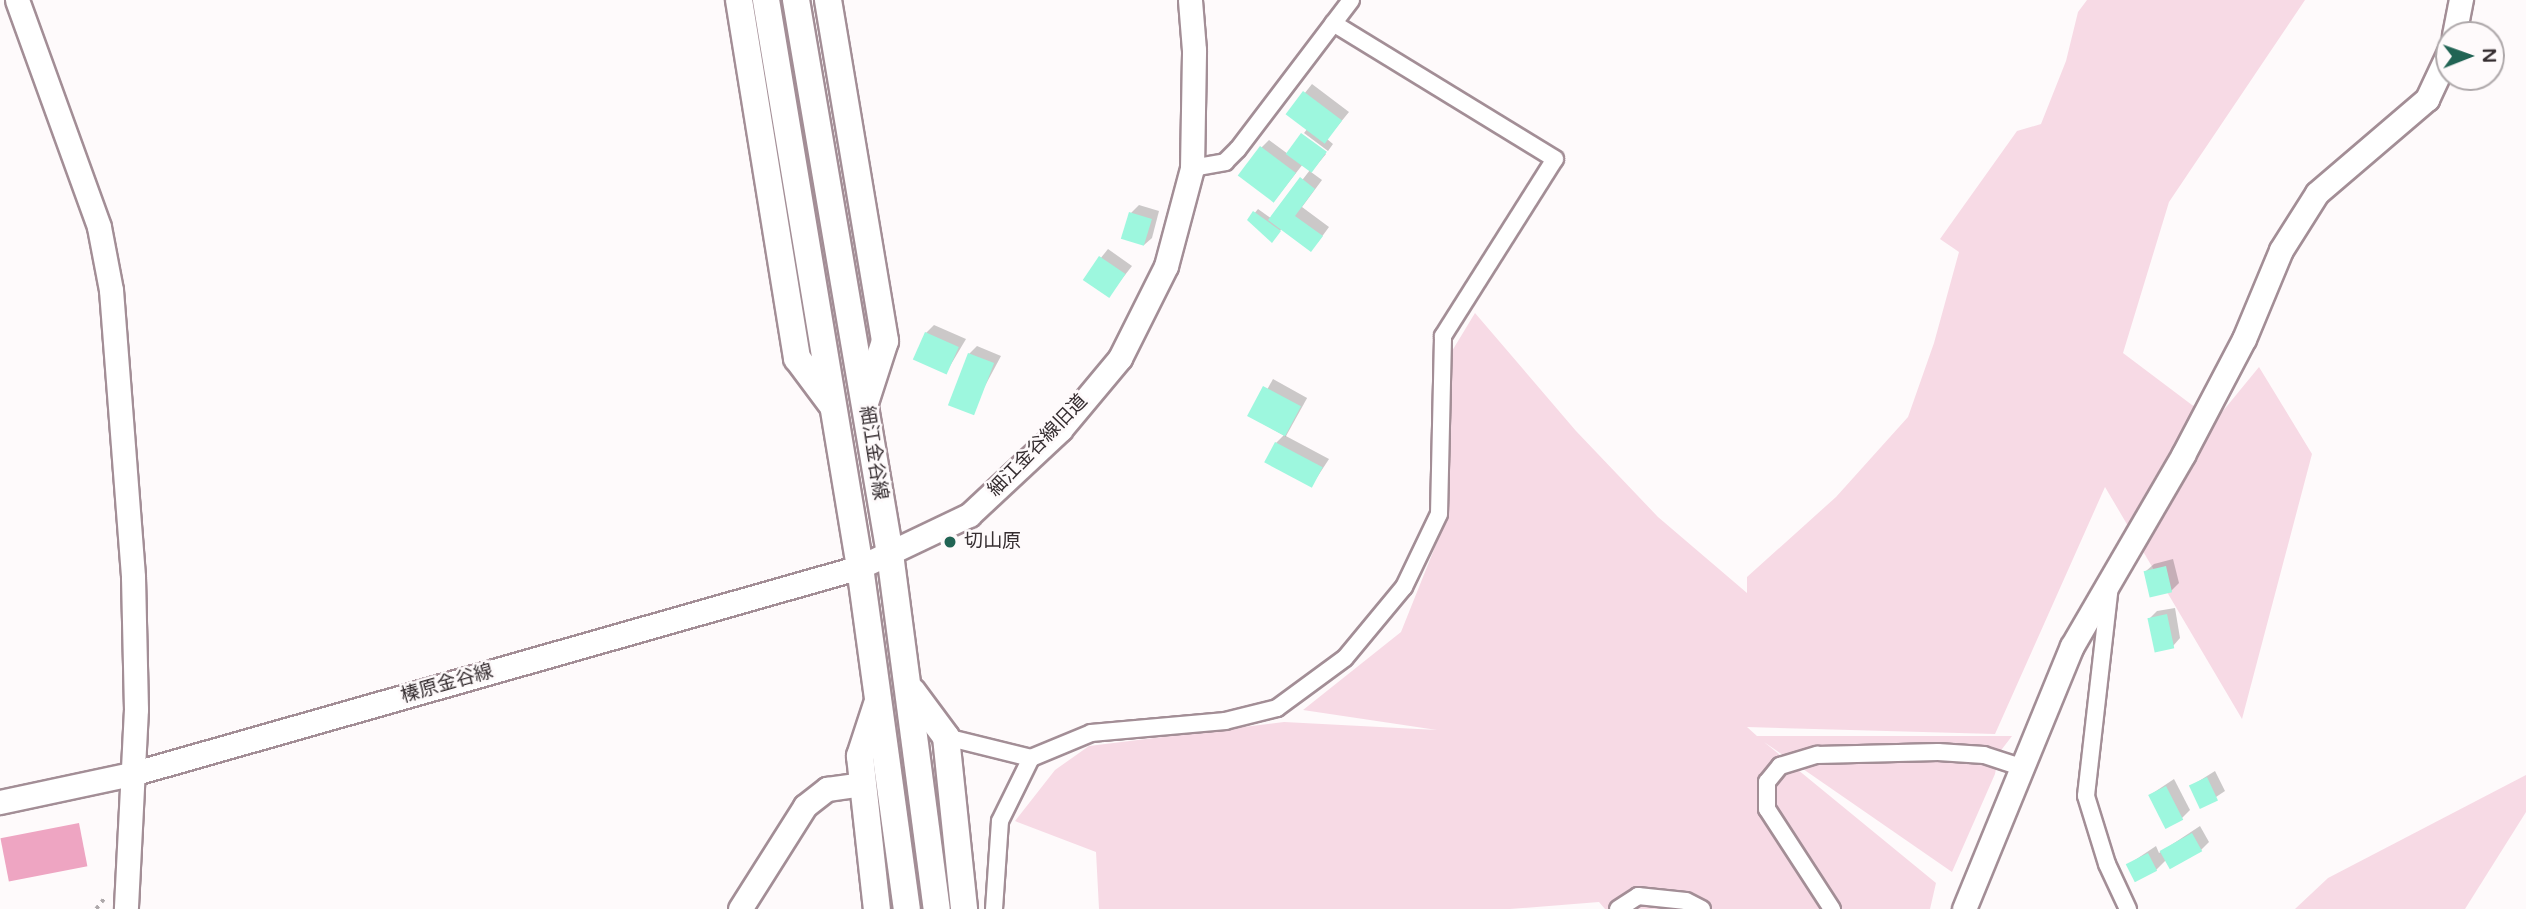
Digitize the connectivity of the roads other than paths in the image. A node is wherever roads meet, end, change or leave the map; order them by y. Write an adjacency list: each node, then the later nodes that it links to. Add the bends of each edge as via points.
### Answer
1 (17, 0): 23 (street, via 106,255 133,577)
2 (739, 0): 14 (main road, via 797,358)
3 (766, 0): 14 (main road, 細江金谷線)
4 (796, 0): 13 (main road, 細江金谷線)
5 (828, 0): 13 (main road, via 886,341)
6 (1190, 0): 12 (street, 細江金谷線旧道)
7 (1351, 0): 10 (street)
8 (2461, 0): 9 (street)
9 (2457, 21)
10 (1333, 23): 12 (street, via 1226,162); 21 (street, via 1555,159 1443,336 1439,514 1404,587 1345,659 1299,695 1277,708 1224,721 1091,733)
11 (2435, 82): 17 (street, via 2427,99 2316,194 2281,250 2244,338 2183,455)
12 (1192, 168): 15 (street, 細江金谷線旧道, via 1166,266 1120,358 1060,430 969,515)
13 (865, 402): 15 (main road, 細江金谷線)
14 (833, 406): 16 (main road, 細江金谷線)
15 (890, 554): 16 (street, 榛原金谷線); 18 (main road, 細江金谷線)
16 (860, 567): 19 (main road, 細江金谷線); 23 (street, 榛原金谷線)
17 (2110, 582): 22 (street, via 2072,646); 37 (street, via 2086,796)
18 (911, 690): 20 (main road); 30 (main road, 細江金谷線)
19 (878, 699): 24 (main road, via 860,756); 29 (main road, 細江金谷線)
20 (946, 737): 21 (street); 31 (main road)
21 (1031, 758): 32 (street, via 1000,821)
22 (2021, 767): 35 (street, via 1984,755 1938,752 1817,755 1780,766 1768,782 1767,809); 36 (street)
23 (135, 773): 25 (street, 榛原金谷線); 26 (street)
24 (862, 784): 27 (street, via 827,789 805,806); 28 (main road)
25 (0, 802)
26 (126, 909)
27 (740, 909)
28 (877, 909)
29 (907, 909)
30 (937, 909)
31 (964, 909)
32 (994, 909)
33 (1618, 909): 34 (street, via 1638,896 1686,901)
34 (1702, 909)
35 (1832, 909)
36 (1964, 909)
37 (2127, 909)

